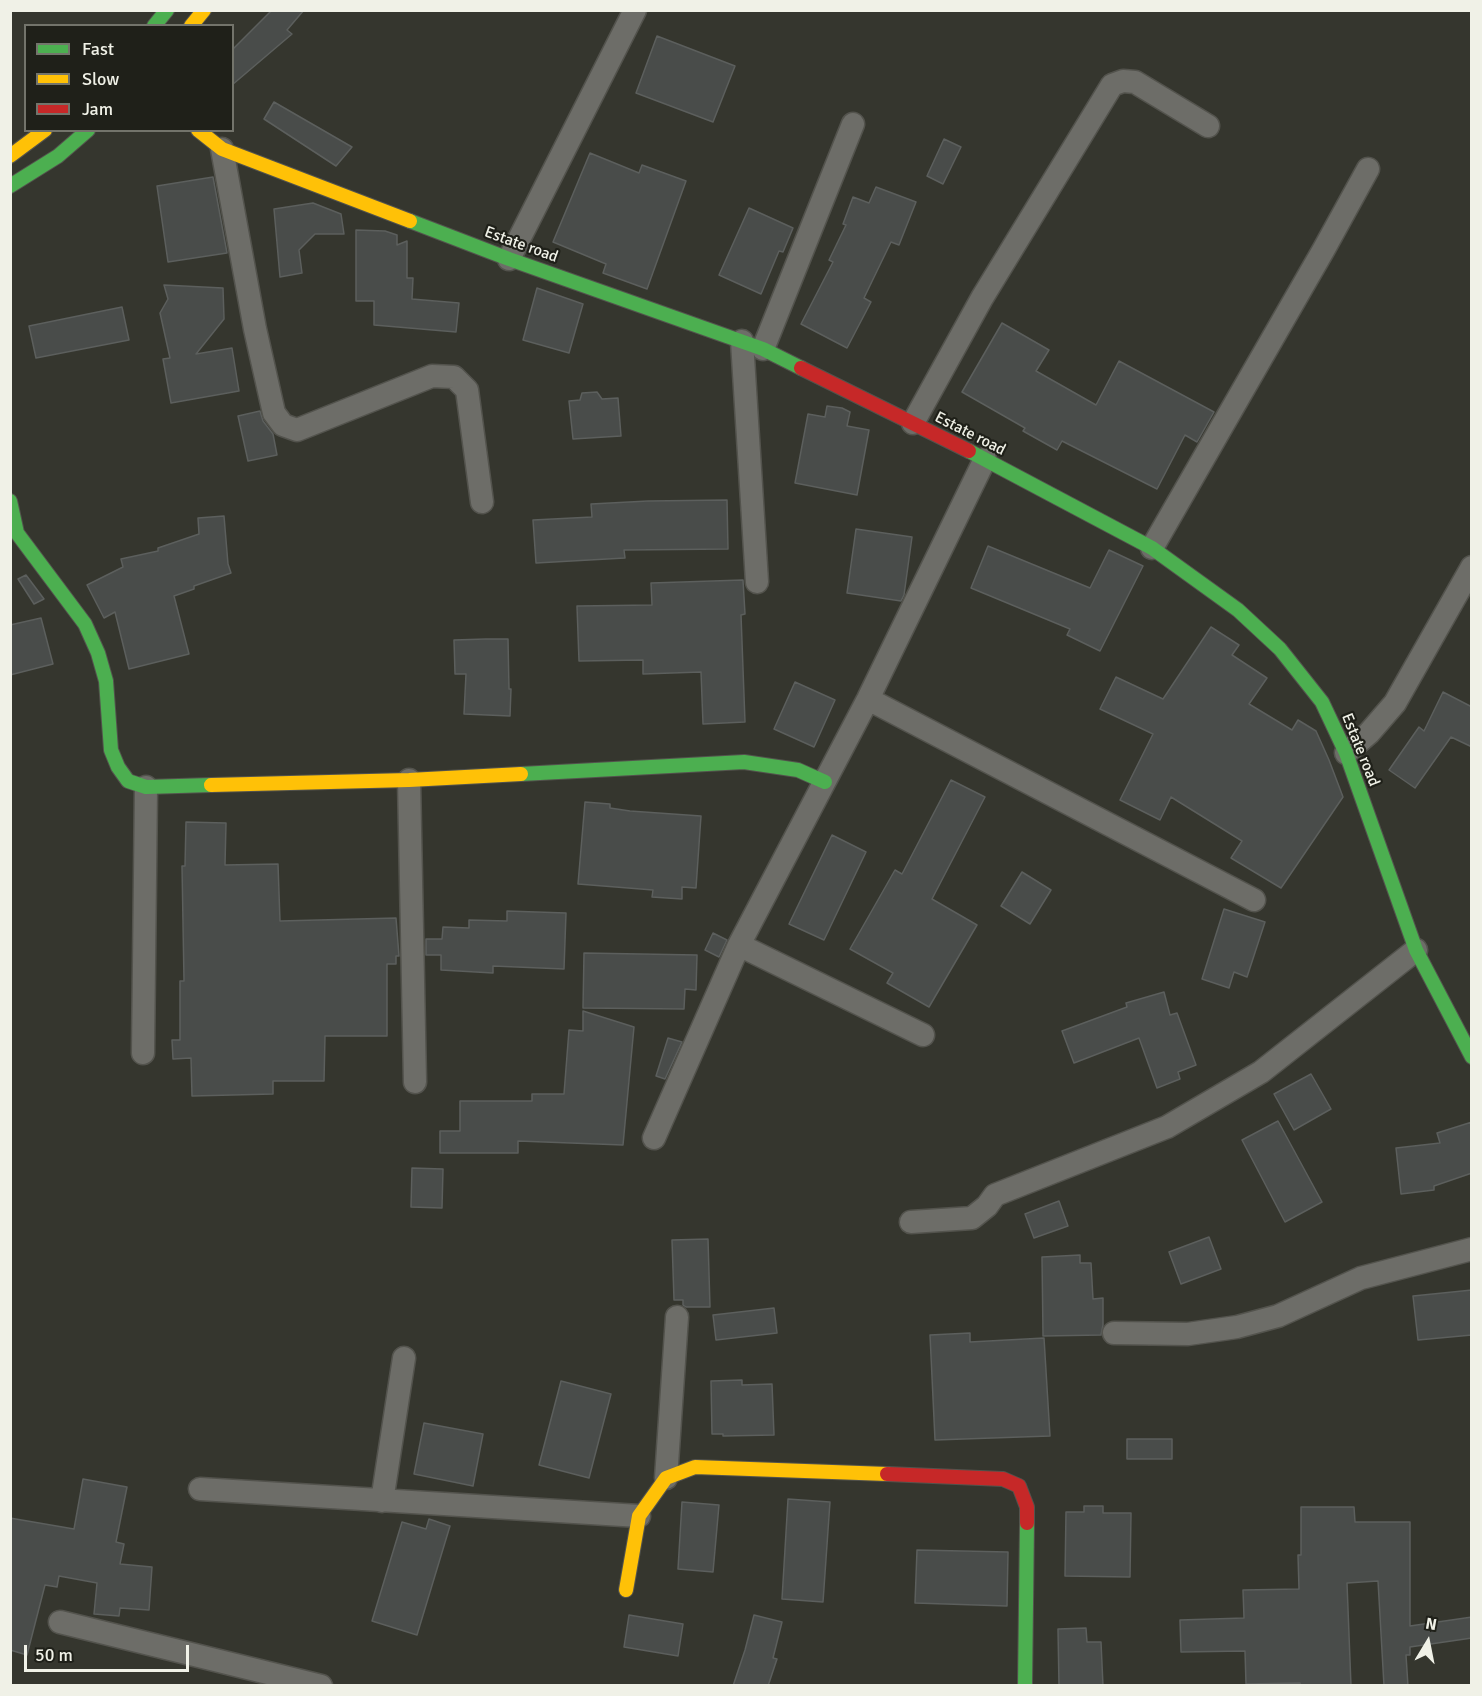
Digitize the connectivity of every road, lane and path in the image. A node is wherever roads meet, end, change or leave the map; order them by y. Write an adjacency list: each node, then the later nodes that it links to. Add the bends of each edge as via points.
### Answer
1 (167, 10): 4 (street)
2 (204, 10): 5 (street)
3 (635, 10): 15 (street)
4 (156, 24)
5 (193, 24)
6 (854, 124): 16 (street)
7 (1208, 126): 17 (street, via 1135,82 1122,81 1112,86 982,298)
8 (42, 132): 12 (street)
9 (86, 132): 14 (street, via 58,156)
10 (201, 132): 11 (street, Estate road)
11 (222, 149): 15 (street, Estate road); 20 (street, via 274,413 283,425 297,430 432,376 454,377 467,390)
12 (10, 156)
13 (1368, 169): 22 (street)
14 (10, 186)
15 (509, 259): 16 (street, Estate road)
16 (753, 345): 17 (street, Estate road); 24 (street)
17 (913, 423): 18 (street, Estate road)
18 (985, 459): 22 (street, Estate road); 25 (street)
19 (10, 501): 21 (street)
20 (482, 502)
21 (14, 534): 29 (street, via 86,624 106,681 111,750 128,781)
22 (1152, 548): 26 (street, Estate road, via 1238,610 1280,649 1322,702)
23 (1472, 567): 26 (street, via 1395,703)
24 (758, 582)
25 (868, 699): 28 (street); 30 (street)
26 (1346, 753): 32 (street, Estate road)
27 (409, 780): 28 (street, via 744,762 798,770); 29 (street); 36 (street)
28 (825, 782): 31 (street)
29 (146, 787): 34 (street)
30 (1254, 900)
31 (739, 945): 33 (street); 37 (street)
32 (1416, 950): 35 (street, Estate road); 38 (street, via 1261,1072 1167,1127 995,1195 972,1218)
33 (923, 1035)
34 (143, 1053)
35 (1472, 1057)
36 (415, 1082)
37 (654, 1138)
38 (911, 1222)
39 (1472, 1249): 41 (street, via 1361,1278 1278,1316 1237,1327 1188,1334)
40 (677, 1317): 43 (street)
41 (1114, 1332)
42 (404, 1358): 45 (street)
43 (666, 1478): 46 (street); 50 (street, via 695,1467 1002,1479 1019,1486 1028,1507)
44 (200, 1489): 45 (street)
45 (382, 1501): 46 (street)
46 (639, 1516): 47 (street)
47 (626, 1590)
48 (60, 1622): 49 (street)
49 (321, 1686)
50 (1024, 1686)

